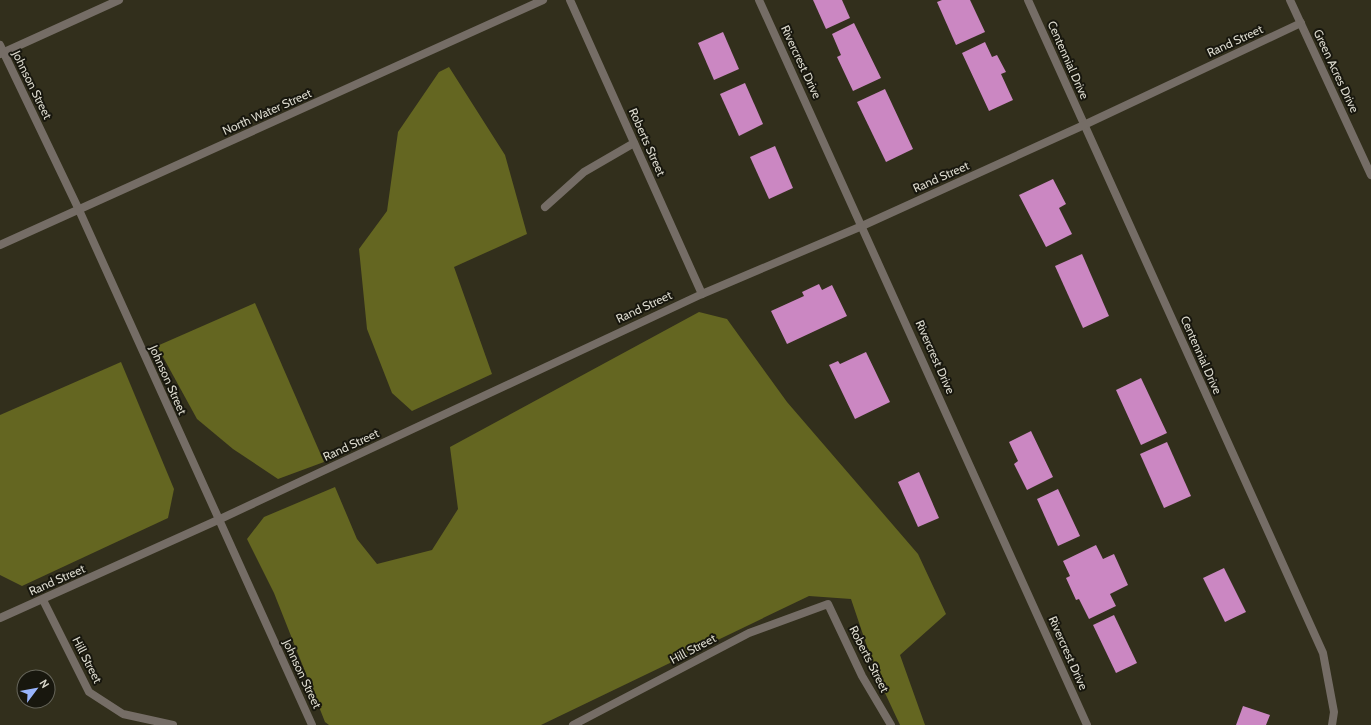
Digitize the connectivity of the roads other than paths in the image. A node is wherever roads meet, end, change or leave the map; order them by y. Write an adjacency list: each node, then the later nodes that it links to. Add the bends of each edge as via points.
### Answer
1 (119, 0): 8 (street)
2 (543, 0): 13 (street, North Water Street)
3 (570, 0): 10 (street, Roberts Street)
4 (759, 0): 14 (street, Rivercrest Drive)
5 (1028, 0): 9 (street, Centennial Drive)
6 (1290, 0): 7 (street, Green Acres Drive)
7 (1301, 24): 9 (street, Rand Street); 11 (street, Green Acres Drive)
8 (1, 50): 13 (street, Johnson Street)
9 (1084, 126): 14 (street, Rand Street); 26 (street, Centennial Drive, via 1323,653 1334,712)
10 (634, 143): 12 (street, via 584,172); 16 (street, Roberts Street)
11 (1371, 175)
12 (545, 207)
13 (79, 210): 15 (street, North Water Street); 17 (street, Johnson Street)
14 (862, 226): 16 (street, Rand Street); 25 (street, Rivercrest Drive)
15 (0, 245)
16 (702, 294): 17 (street, Rand Street)
17 (218, 520): 18 (street, Rand Street); 22 (street, Johnson Street)
18 (43, 600): 20 (street, Rand Street); 21 (street, Hill Street, via 89,692 123,714)
19 (828, 604): 23 (street, Hill Street, via 749,633); 24 (street, Roberts Street, via 862,676)
20 (0, 618)
21 (173, 725)
22 (312, 725)
23 (573, 725)
24 (891, 725)
25 (1087, 725)
26 (1332, 725)

